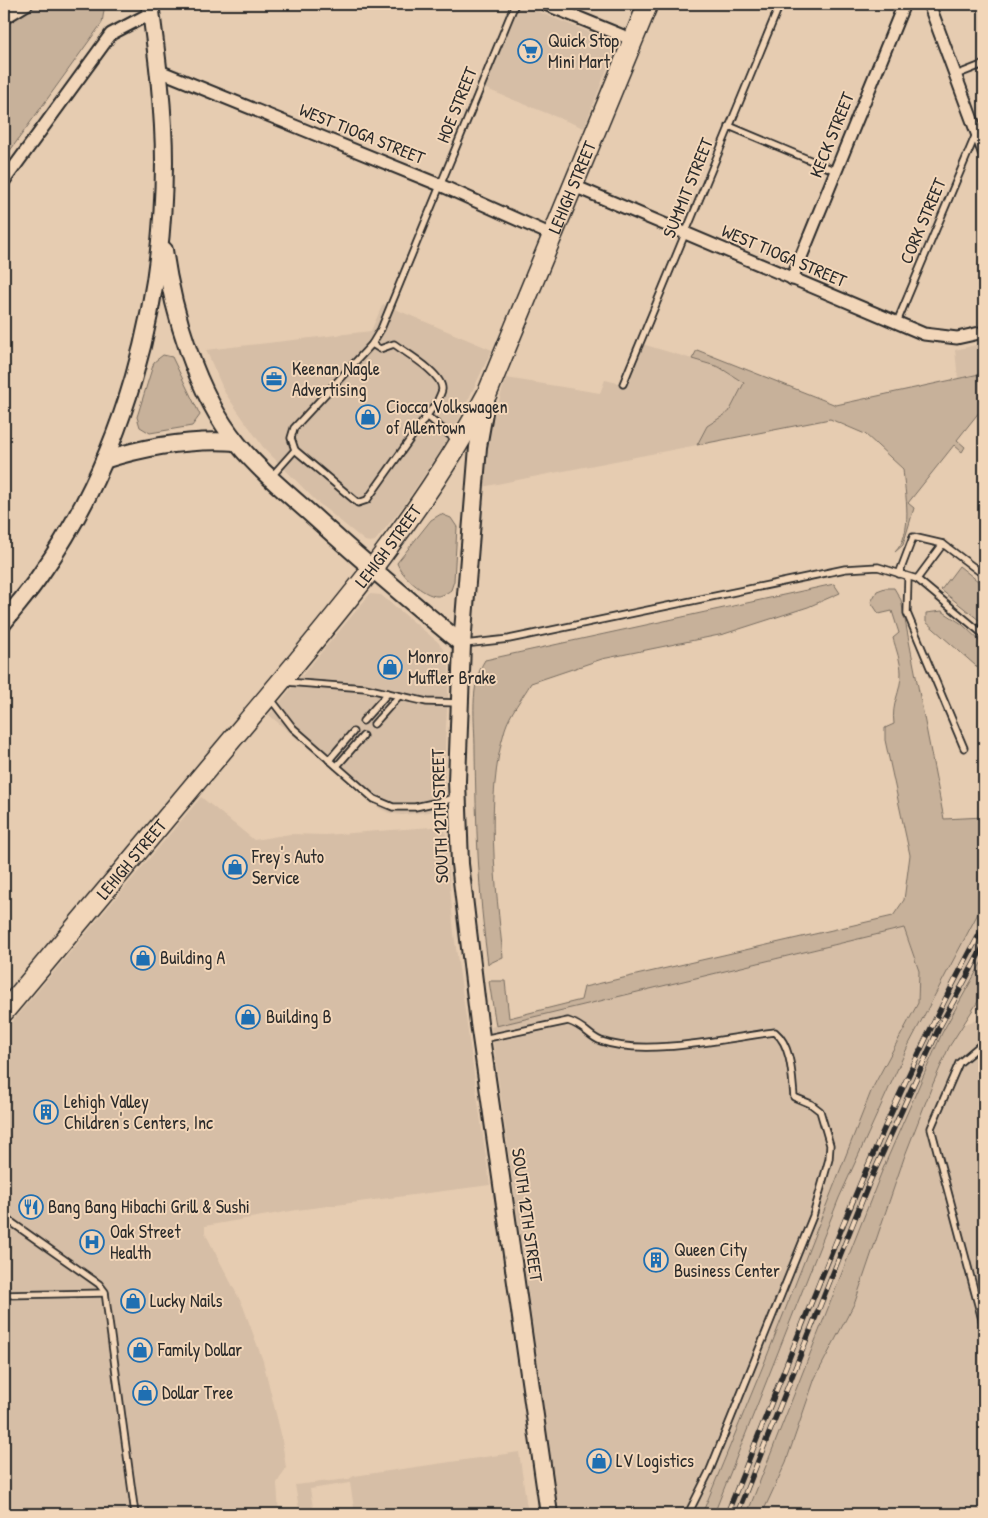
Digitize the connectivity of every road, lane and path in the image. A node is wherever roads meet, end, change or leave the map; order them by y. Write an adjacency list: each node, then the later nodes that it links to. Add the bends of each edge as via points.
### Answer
1 (27, 4): 9 (street)
2 (515, 4): 19 (lane, HOE STREET)
3 (545, 4): 10 (street)
4 (648, 4): 10 (main road, LEHIGH STREET)
5 (780, 4): 14 (lane, SUMMIT STREET)
6 (904, 4): 17 (street, KECK STREET)
7 (929, 4): 13 (street)
8 (151, 9): 12 (street); 18 (street, via 110,34)
9 (4, 18)
10 (633, 40): 20 (main road, LEHIGH STREET)
11 (984, 64): 13 (lane)
12 (157, 70): 19 (street, WEST TIOGA STREET); 21 (street, via 164,162)
13 (956, 75): 15 (street)
14 (729, 126): 17 (lane); 23 (lane, SUMMIT STREET)
15 (977, 132): 16 (street); 25 (lane, CORK STREET)
16 (984, 152)
17 (836, 170): 24 (street, KECK STREET)
18 (4, 181)
19 (440, 186): 22 (street, WEST TIOGA STREET); 27 (lane, HOE STREET)
20 (574, 186): 22 (main road, LEHIGH STREET); 23 (street, WEST TIOGA STREET)
21 (161, 228): 31 (street, via 182,330 209,398); 34 (street, via 153,293 141,349)
22 (552, 234): 29 (main road, LEHIGH STREET)
23 (685, 234): 24 (street, WEST TIOGA STREET); 28 (lane, SUMMIT STREET)
24 (792, 279): 25 (street, WEST TIOGA STREET)
25 (897, 322): 26 (street, WEST TIOGA STREET, via 942,338)
26 (984, 332)
27 (372, 344): 30 (lane, via 380,349 394,344 430,370 438,380 442,389); 33 (lane, HOE STREET, via 294,428 290,438)
28 (623, 384)
29 (487, 394): 32 (main road, LEHIGH STREET); 44 (street, SOUTH 12TH STREET, via 478,447)
30 (426, 416): 32 (lane); 33 (lane, via 367,500 358,503)
31 (236, 442): 34 (street, via 172,443); 35 (street)
32 (460, 444): 37 (main road, LEHIGH STREET)
33 (295, 450): 35 (lane)
34 (104, 460): 42 (street, via 54,556)
35 (270, 478): 37 (street)
36 (943, 544): 38 (lane, via 913,537); 39 (lane); 41 (lane)
37 (373, 570): 44 (street); 45 (main road, LEHIGH STREET)
38 (899, 574): 40 (lane); 44 (lane, via 878,567 845,569 510,639)
39 (984, 576)
40 (908, 577): 41 (lane); 54 (lane, via 907,613)
41 (917, 579): 43 (lane)
42 (4, 622)
43 (984, 635)
44 (462, 644): 49 (street, SOUTH 12TH STREET)
45 (280, 682): 46 (lane, via 365,688); 47 (main road, LEHIGH STREET)
46 (388, 693): 48 (lane); 50 (lane)
47 (268, 696): 55 (lane, via 294,728); 58 (main road, LEHIGH STREET)
48 (399, 696): 49 (lane, via 426,702); 51 (lane)
49 (459, 703): 57 (street, SOUTH 12TH STREET)
50 (363, 721)
51 (374, 724)
52 (353, 732): 55 (lane)
53 (363, 736): 56 (lane)
54 (964, 748)
55 (329, 760): 56 (lane)
56 (337, 766): 57 (lane, via 374,799 393,807 415,807)
57 (457, 798): 59 (street, SOUTH 12TH STREET, via 464,905)
58 (4, 1012)
59 (482, 1039): 66 (street, SOUTH 12TH STREET); 67 (lane, via 568,1021 580,1024 600,1040 645,1049 775,1032 781,1037 788,1054 794,1097 811,1104 824,1118 830,1145 812,1216 710,1470)
60 (984, 1042): 64 (lane, via 959,1063 932,1128)
61 (4, 1217): 62 (lane, via 99,1284)
62 (104, 1293): 63 (lane); 65 (lane)
63 (4, 1296)
64 (984, 1328)
65 (136, 1514)
66 (549, 1514)
67 (688, 1514)

